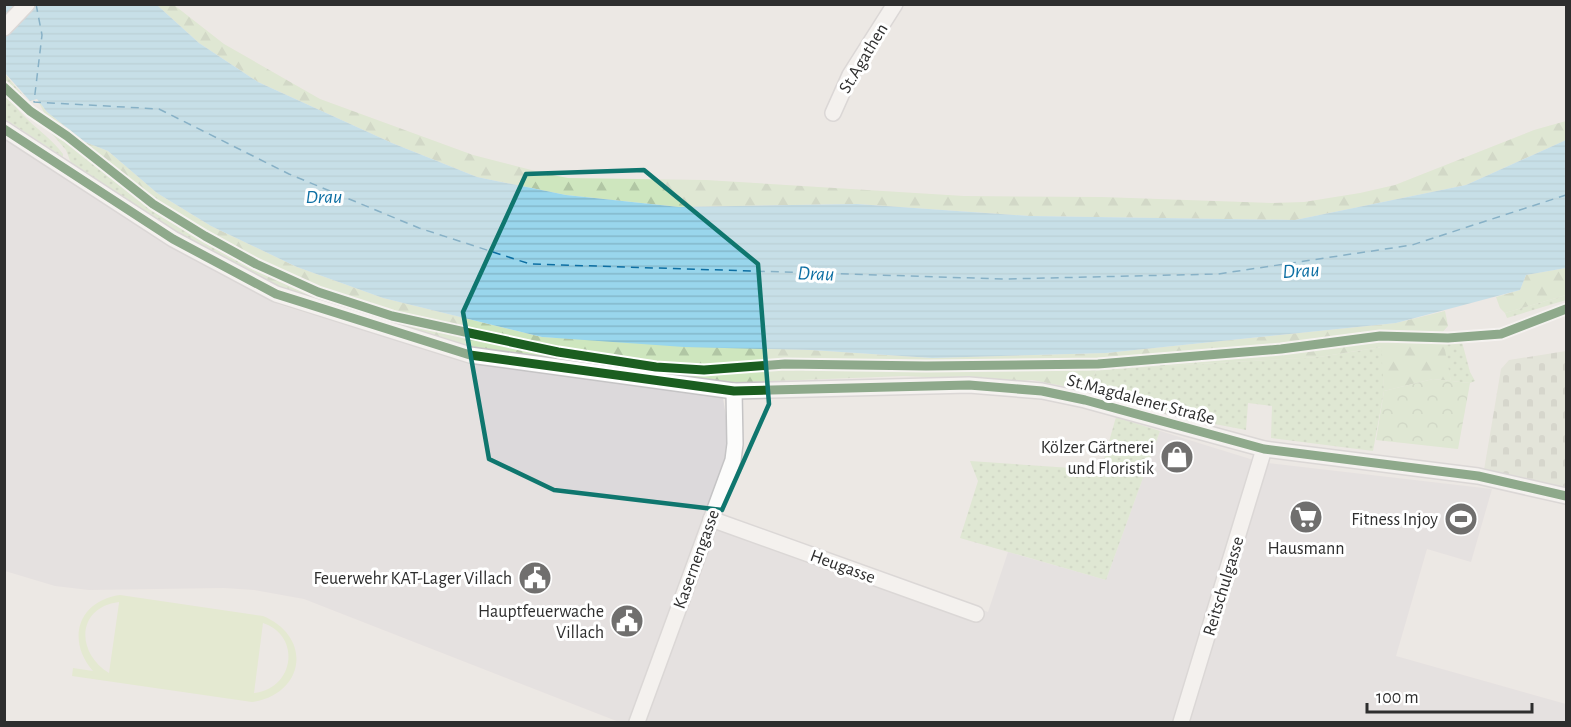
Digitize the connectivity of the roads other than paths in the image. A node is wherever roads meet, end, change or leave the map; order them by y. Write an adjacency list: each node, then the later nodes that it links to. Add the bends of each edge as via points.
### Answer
1 (27, 4): 3 (street)
2 (895, 4): 4 (street, St.Agathen, via 850,75)
3 (4, 28)
4 (833, 113)
5 (4, 129): 6 (street, St.Magdalener Straße, via 173,239 283,297 470,355)
6 (734, 391): 7 (street, St.Magdalener Straße, via 969,385 1042,392); 9 (street, Kasernengasse, via 734,453)
7 (1264, 449): 8 (street, St.Magdalener Straße, via 1478,476); 12 (street, Reitschulgasse)
8 (1566, 496)
9 (711, 519): 10 (street, Heugasse); 11 (street, Kasernengasse)
10 (976, 614)
11 (637, 723)
12 (1181, 723)

